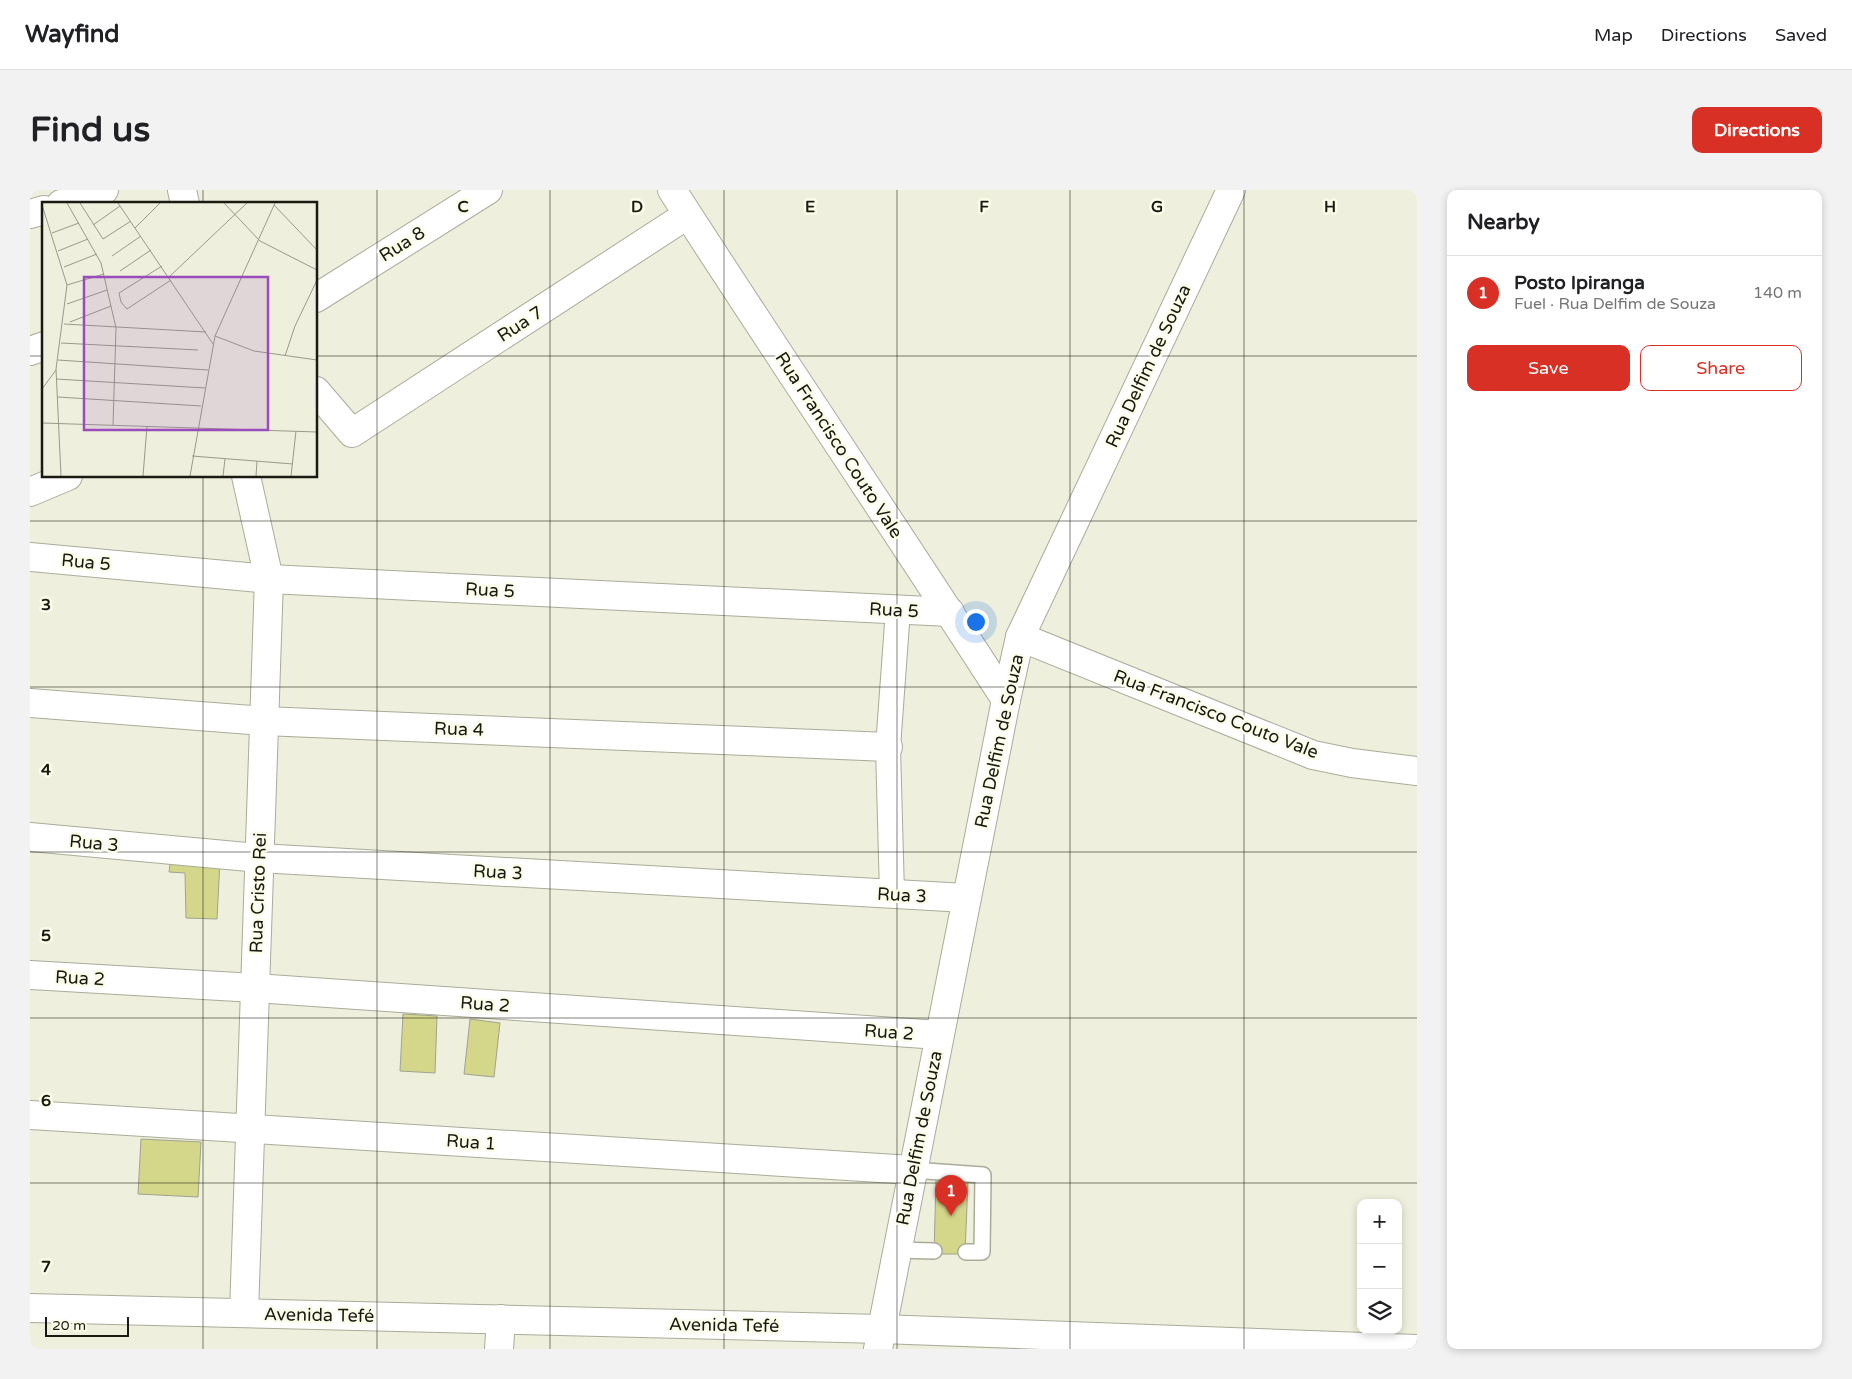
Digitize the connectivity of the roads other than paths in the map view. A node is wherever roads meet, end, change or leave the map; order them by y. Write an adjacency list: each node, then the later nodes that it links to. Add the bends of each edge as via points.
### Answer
1 (104, 190): 5 (street)
2 (488, 190): 7 (street, Rua 8)
3 (673, 190): 6 (street, Rua Francisco Couto Vale)
4 (1230, 190): 18 (street, Rua Delfim de Souza)
5 (68, 202)
6 (687, 215): 10 (street, Rua 7, via 352,433); 17 (street, Rua Francisco Couto Vale)
7 (318, 297)
8 (42, 347): 9 (street)
9 (30, 351)
10 (318, 393)
11 (63, 478): 13 (street)
12 (246, 478): 15 (street, Rua Cristo Rei)
13 (30, 492)
14 (30, 557): 15 (street, Rua 5)
15 (269, 579): 16 (street, Rua 5); 21 (street, Rua Cristo Rei)
16 (898, 610): 17 (street, Rua 5); 22 (street)
17 (950, 612): 19 (street, Rua Francisco Couto Vale)
18 (1020, 637): 19 (street, Rua Delfim de Souza); 23 (street, Rua Francisco Couto Vale, via 1312,755)
19 (1006, 700): 27 (street, Rua Delfim de Souza)
20 (30, 704): 21 (street, Rua 4)
21 (264, 721): 22 (street, Rua 4); 25 (street, Rua Cristo Rei)
22 (888, 747): 26 (street)
23 (1417, 771)
24 (30, 837): 25 (street, Rua 3)
25 (259, 858): 26 (street, Rua 3); 29 (street, Rua Cristo Rei)
26 (892, 894): 27 (street, Rua 3)
27 (966, 898): 30 (street, Rua Delfim de Souza)
28 (30, 975): 29 (street, Rua 2)
29 (255, 988): 30 (street, Rua 2); 32 (street, Rua Cristo Rei)
30 (939, 1035): 33 (street, Rua Delfim de Souza)
31 (30, 1115): 32 (street, Rua 1)
32 (250, 1128): 33 (street, Rua 1); 38 (street, Rua Cristo Rei)
33 (912, 1170): 34 (street, Rua Delfim de Souza); 36 (lane, via 983,1175 982,1252)
34 (897, 1250): 35 (lane); 40 (street, Rua Delfim de Souza)
35 (934, 1251)
36 (966, 1252)
37 (30, 1308): 38 (street, Avenida Tefé)
38 (244, 1313): 39 (street, Avenida Tefé)
39 (501, 1319): 40 (street, Avenida Tefé); 41 (street)
40 (879, 1339): 42 (street, Avenida Tefé)
41 (499, 1349)
42 (1417, 1349)

